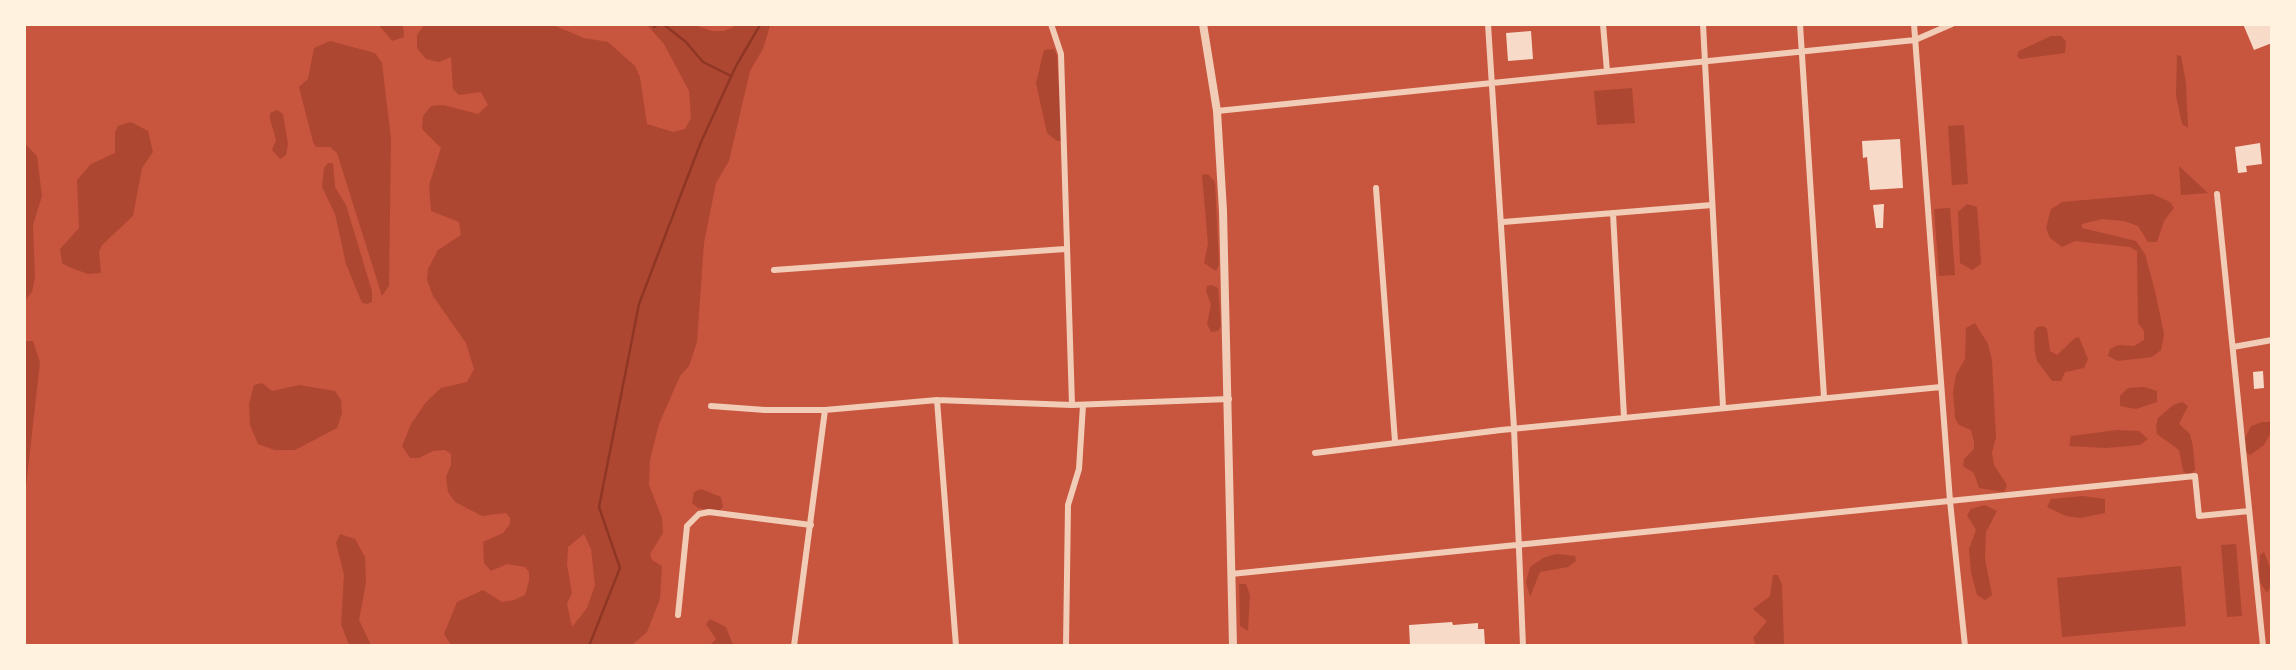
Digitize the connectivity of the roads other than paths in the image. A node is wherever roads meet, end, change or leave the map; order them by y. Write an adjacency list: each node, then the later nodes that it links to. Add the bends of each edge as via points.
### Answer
1 (1051, 24): 20 (street, via 1061,54 1067,165)
2 (1203, 24): 14 (street)
3 (1488, 24): 13 (street)
4 (1603, 24): 12 (street)
5 (1703, 24): 11 (street)
6 (1800, 24): 10 (street)
7 (1914, 24): 9 (street)
8 (1952, 24): 9 (street)
9 (1915, 40): 10 (street); 24 (street)
10 (1801, 51): 11 (street); 25 (street)
11 (1705, 61): 12 (street); 17 (street)
12 (1607, 71): 13 (street)
13 (1493, 83): 14 (street); 19 (street)
14 (1217, 111): 26 (street)
15 (1376, 188): 35 (street)
16 (2217, 194): 23 (street)
17 (1712, 205): 18 (street); 31 (street)
18 (1613, 213): 19 (street); 33 (street)
19 (1503, 222): 34 (street)
20 (1065, 249): 21 (street); 28 (street)
21 (774, 270)
22 (2272, 340): 23 (street)
23 (2233, 347): 38 (street)
24 (1941, 387): 25 (street); 37 (street)
25 (1824, 397): 31 (street)
26 (1229, 399): 29 (street); 41 (street)
27 (937, 400): 28 (street); 32 (street); 44 (street)
28 (1072, 405): 29 (street)
29 (1083, 405): 45 (street, via 1079,469 1069,505)
30 (711, 406): 32 (street)
31 (1724, 407): 33 (street)
32 (825, 410): 39 (street)
33 (1624, 417): 34 (street)
34 (1514, 428): 35 (street); 40 (street)
35 (1395, 441): 36 (street)
36 (1315, 453)
37 (1950, 501): 38 (street, via 2195,476 2199,516); 40 (street); 48 (street)
38 (2249, 511): 49 (street)
39 (811, 525): 42 (street, via 699,514 687,526); 43 (street)
40 (1518, 545): 41 (street); 47 (street)
41 (1231, 575): 46 (street)
42 (678, 615)
43 (794, 646)
44 (956, 646)
45 (1066, 646)
46 (1233, 646)
47 (1523, 646)
48 (1965, 646)
49 (2263, 646)

